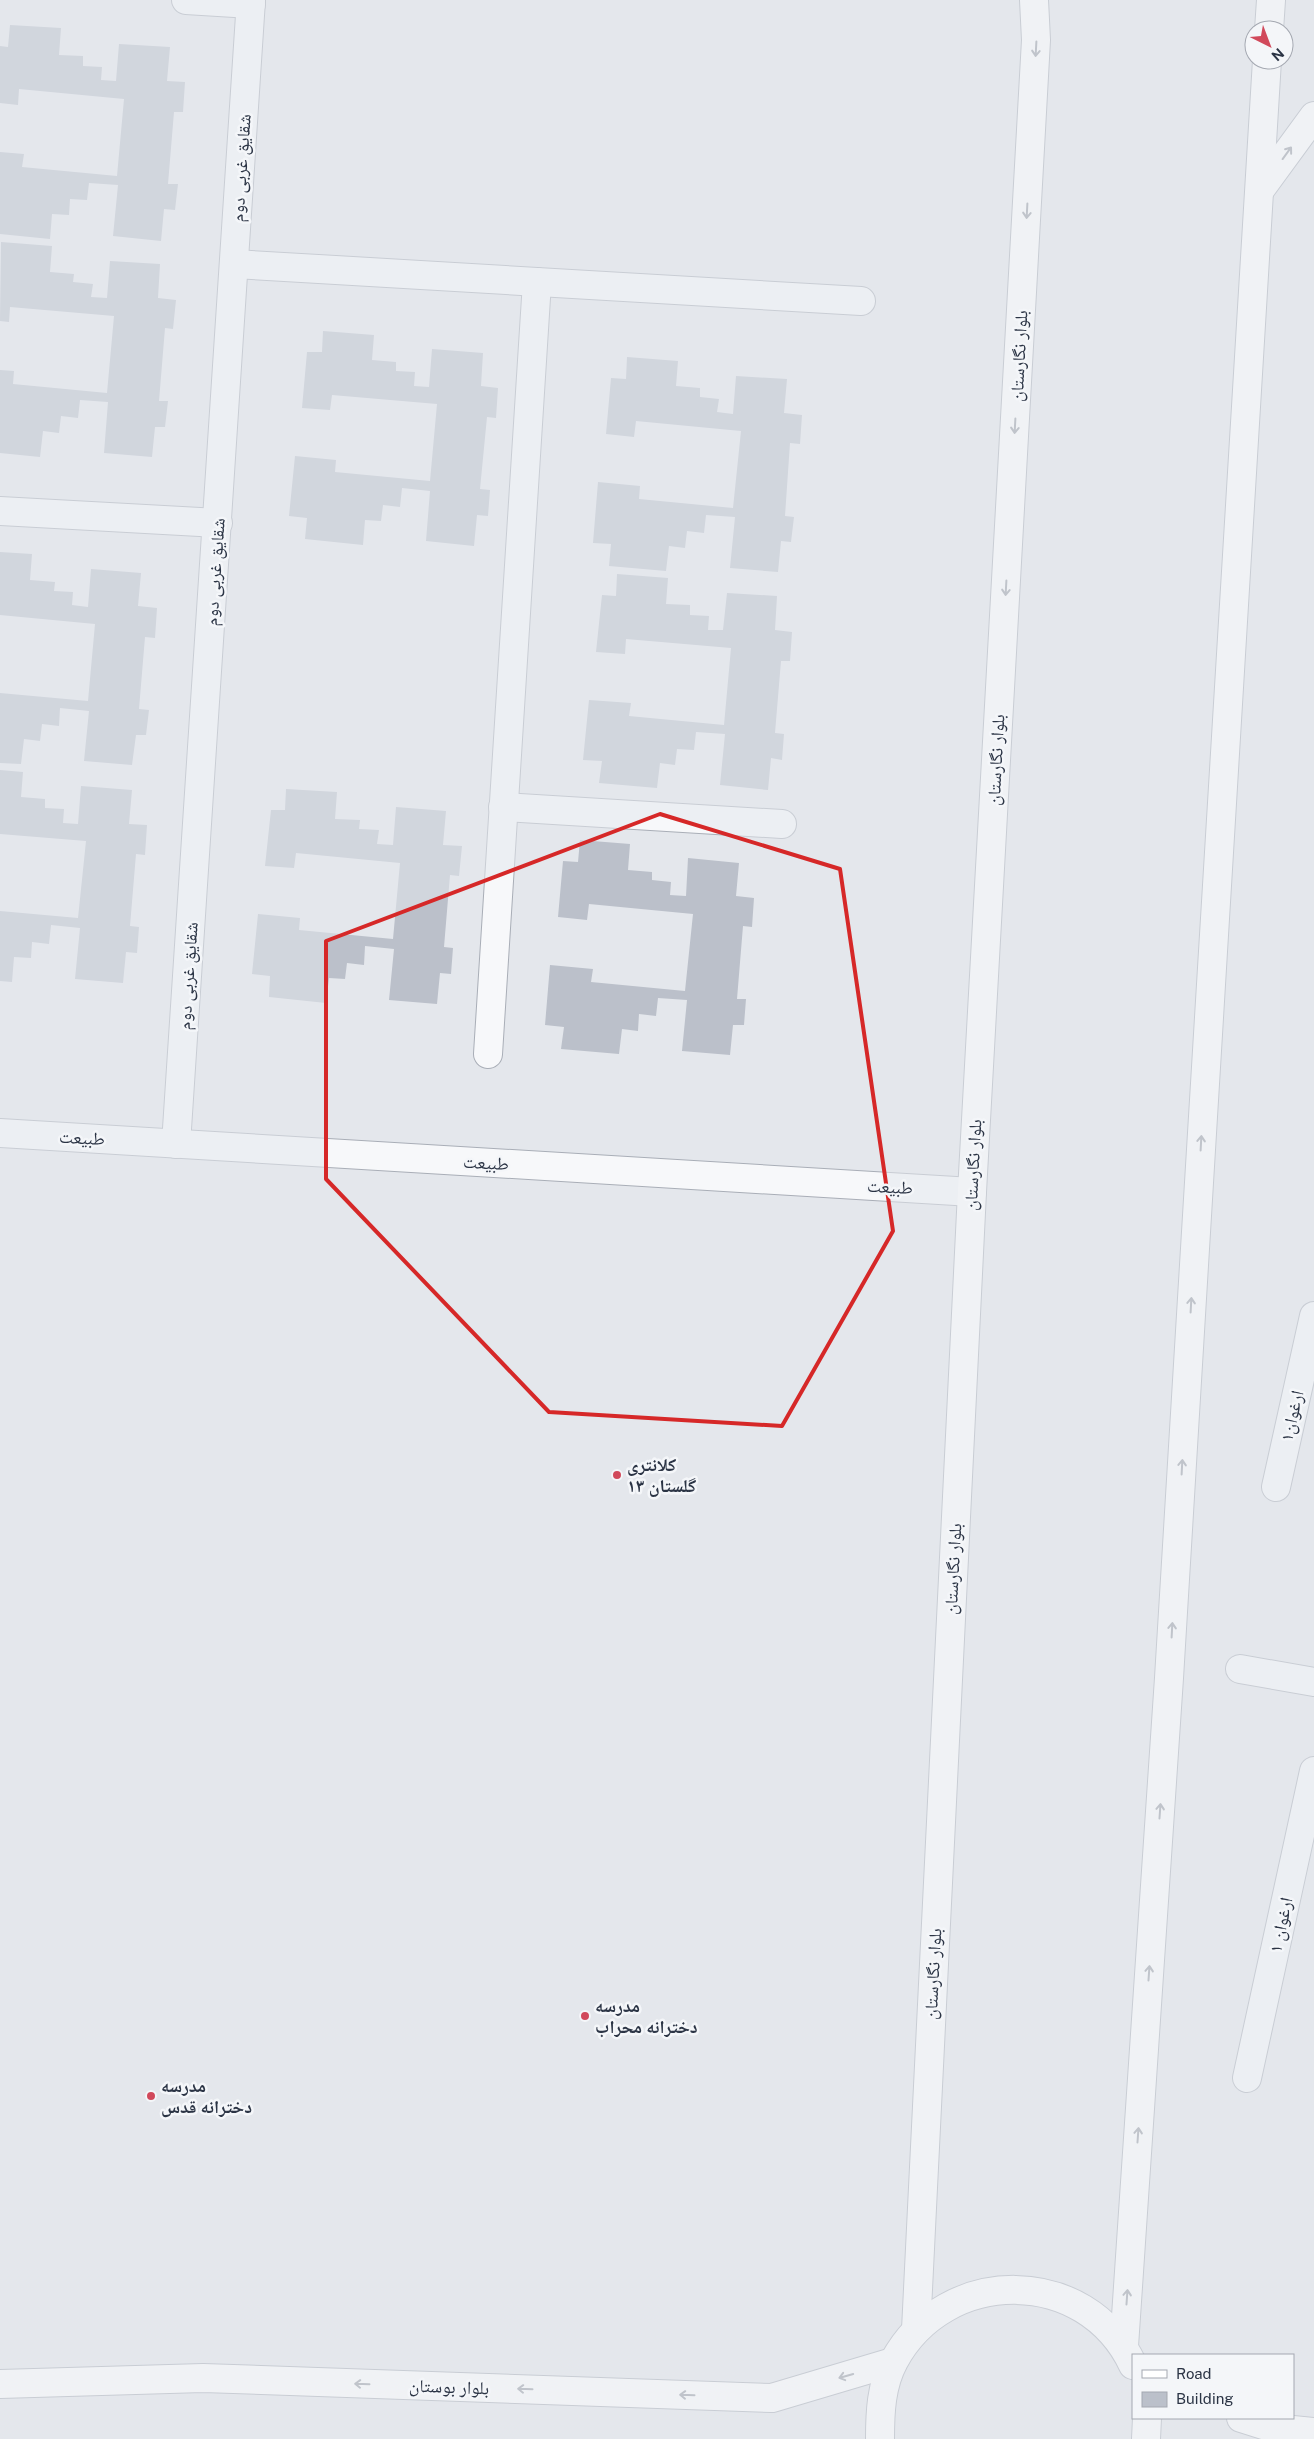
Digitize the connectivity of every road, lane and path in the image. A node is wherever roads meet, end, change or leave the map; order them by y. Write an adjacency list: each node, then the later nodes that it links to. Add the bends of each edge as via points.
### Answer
1 (186, 0): 4 (street)
2 (1034, 0): 19 (main road, بلوار نگارستان, one-way to 19, via 1036,40)
3 (1271, 0): 5 (main road)
4 (251, 2): 9 (street, شقایق غربی دوم)
5 (1270, 20)
6 (1266, 70): 8 (main road)
7 (1314, 116): 8 (main road, one-way to 7)
8 (1260, 190): 27 (main road, one-way to 8)
9 (234, 264): 10 (street); 13 (street, شقایق غربی دوم)
10 (537, 282): 11 (street); 14 (street)
11 (861, 301)
12 (0, 511): 13 (street)
13 (218, 523): 18 (street, شقایق غربی دوم)
14 (504, 807): 15 (street); 16 (street)
15 (782, 824)
16 (488, 1054)
17 (0, 1133): 18 (street, طبیعت)
18 (176, 1144): 19 (street, طبیعت)
19 (972, 1192): 26 (main road, بلوار نگارستان)
20 (1314, 1316): 21 (street, ارغوان۱)
21 (1276, 1487)
22 (1240, 1669): 23 (street)
23 (1314, 1682)
24 (1314, 1771): 25 (street, ارغوان ۱)
25 (1247, 2078)
26 (916, 2330): 27 (main road, via 947,2306 984,2292 1024,2289 1062,2298 1097,2318); 28 (main road)
27 (1128, 2355)
28 (893, 2362): 29 (main road, بلوار بوستان, one-way to 29, via 772,2398 203,2378); 33 (main road, via 880,2404)
29 (0, 2384)
30 (1147, 2419): 34 (main road)
31 (1244, 2419): 32 (main road, via 1273,2428)
32 (1314, 2432)
33 (880, 2439)
34 (1146, 2439)

